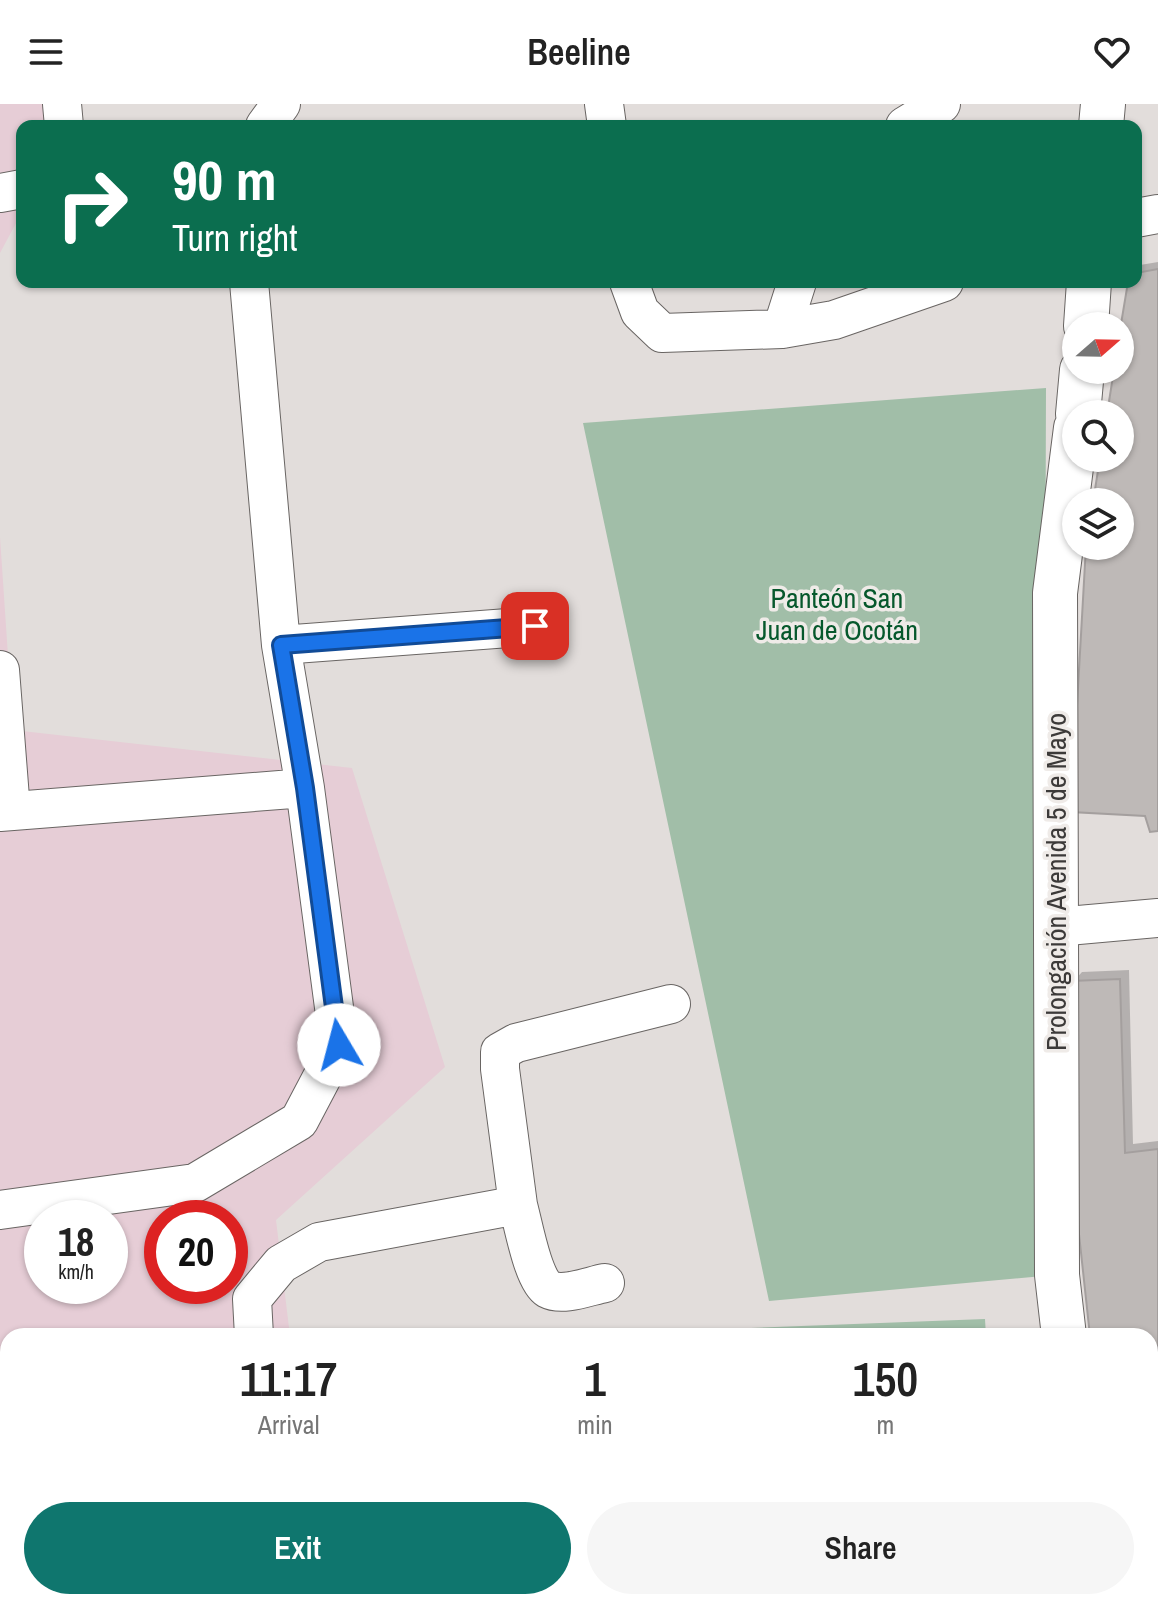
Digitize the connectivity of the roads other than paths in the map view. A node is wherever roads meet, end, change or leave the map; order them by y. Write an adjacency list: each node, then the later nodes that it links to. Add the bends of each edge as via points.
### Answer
1 (941, 104): 2 (lane)
2 (915, 120)
3 (250, 288): 12 (lane)
4 (631, 288): 9 (lane, via 640,312 662,333)
5 (795, 288): 9 (lane)
6 (927, 288): 9 (lane, via 834,320)
7 (1089, 288): 8 (main road)
8 (1087, 312)
9 (782, 329)
10 (1070, 472): 17 (main road, Prolongación Avenida 5 de Mayo, via 1055,593)
11 (535, 626): 12 (lane)
12 (281, 645): 14 (lane)
13 (0, 670): 15 (lane)
14 (305, 788): 15 (lane); 20 (lane, via 339,1045 299,1121 195,1183)
15 (5, 812)
16 (1158, 918): 17 (lane)
17 (1056, 927): 23 (main road, Prolongación Avenida 5 de Mayo, via 1057,1275)
18 (671, 1004): 19 (lane, via 516,1043 500,1052)
19 (518, 1205): 21 (lane, via 539,1278 548,1289); 22 (lane, via 319,1242 281,1264 252,1299)
20 (0, 1210)
21 (605, 1283)
22 (254, 1328)
23 (1063, 1328)

